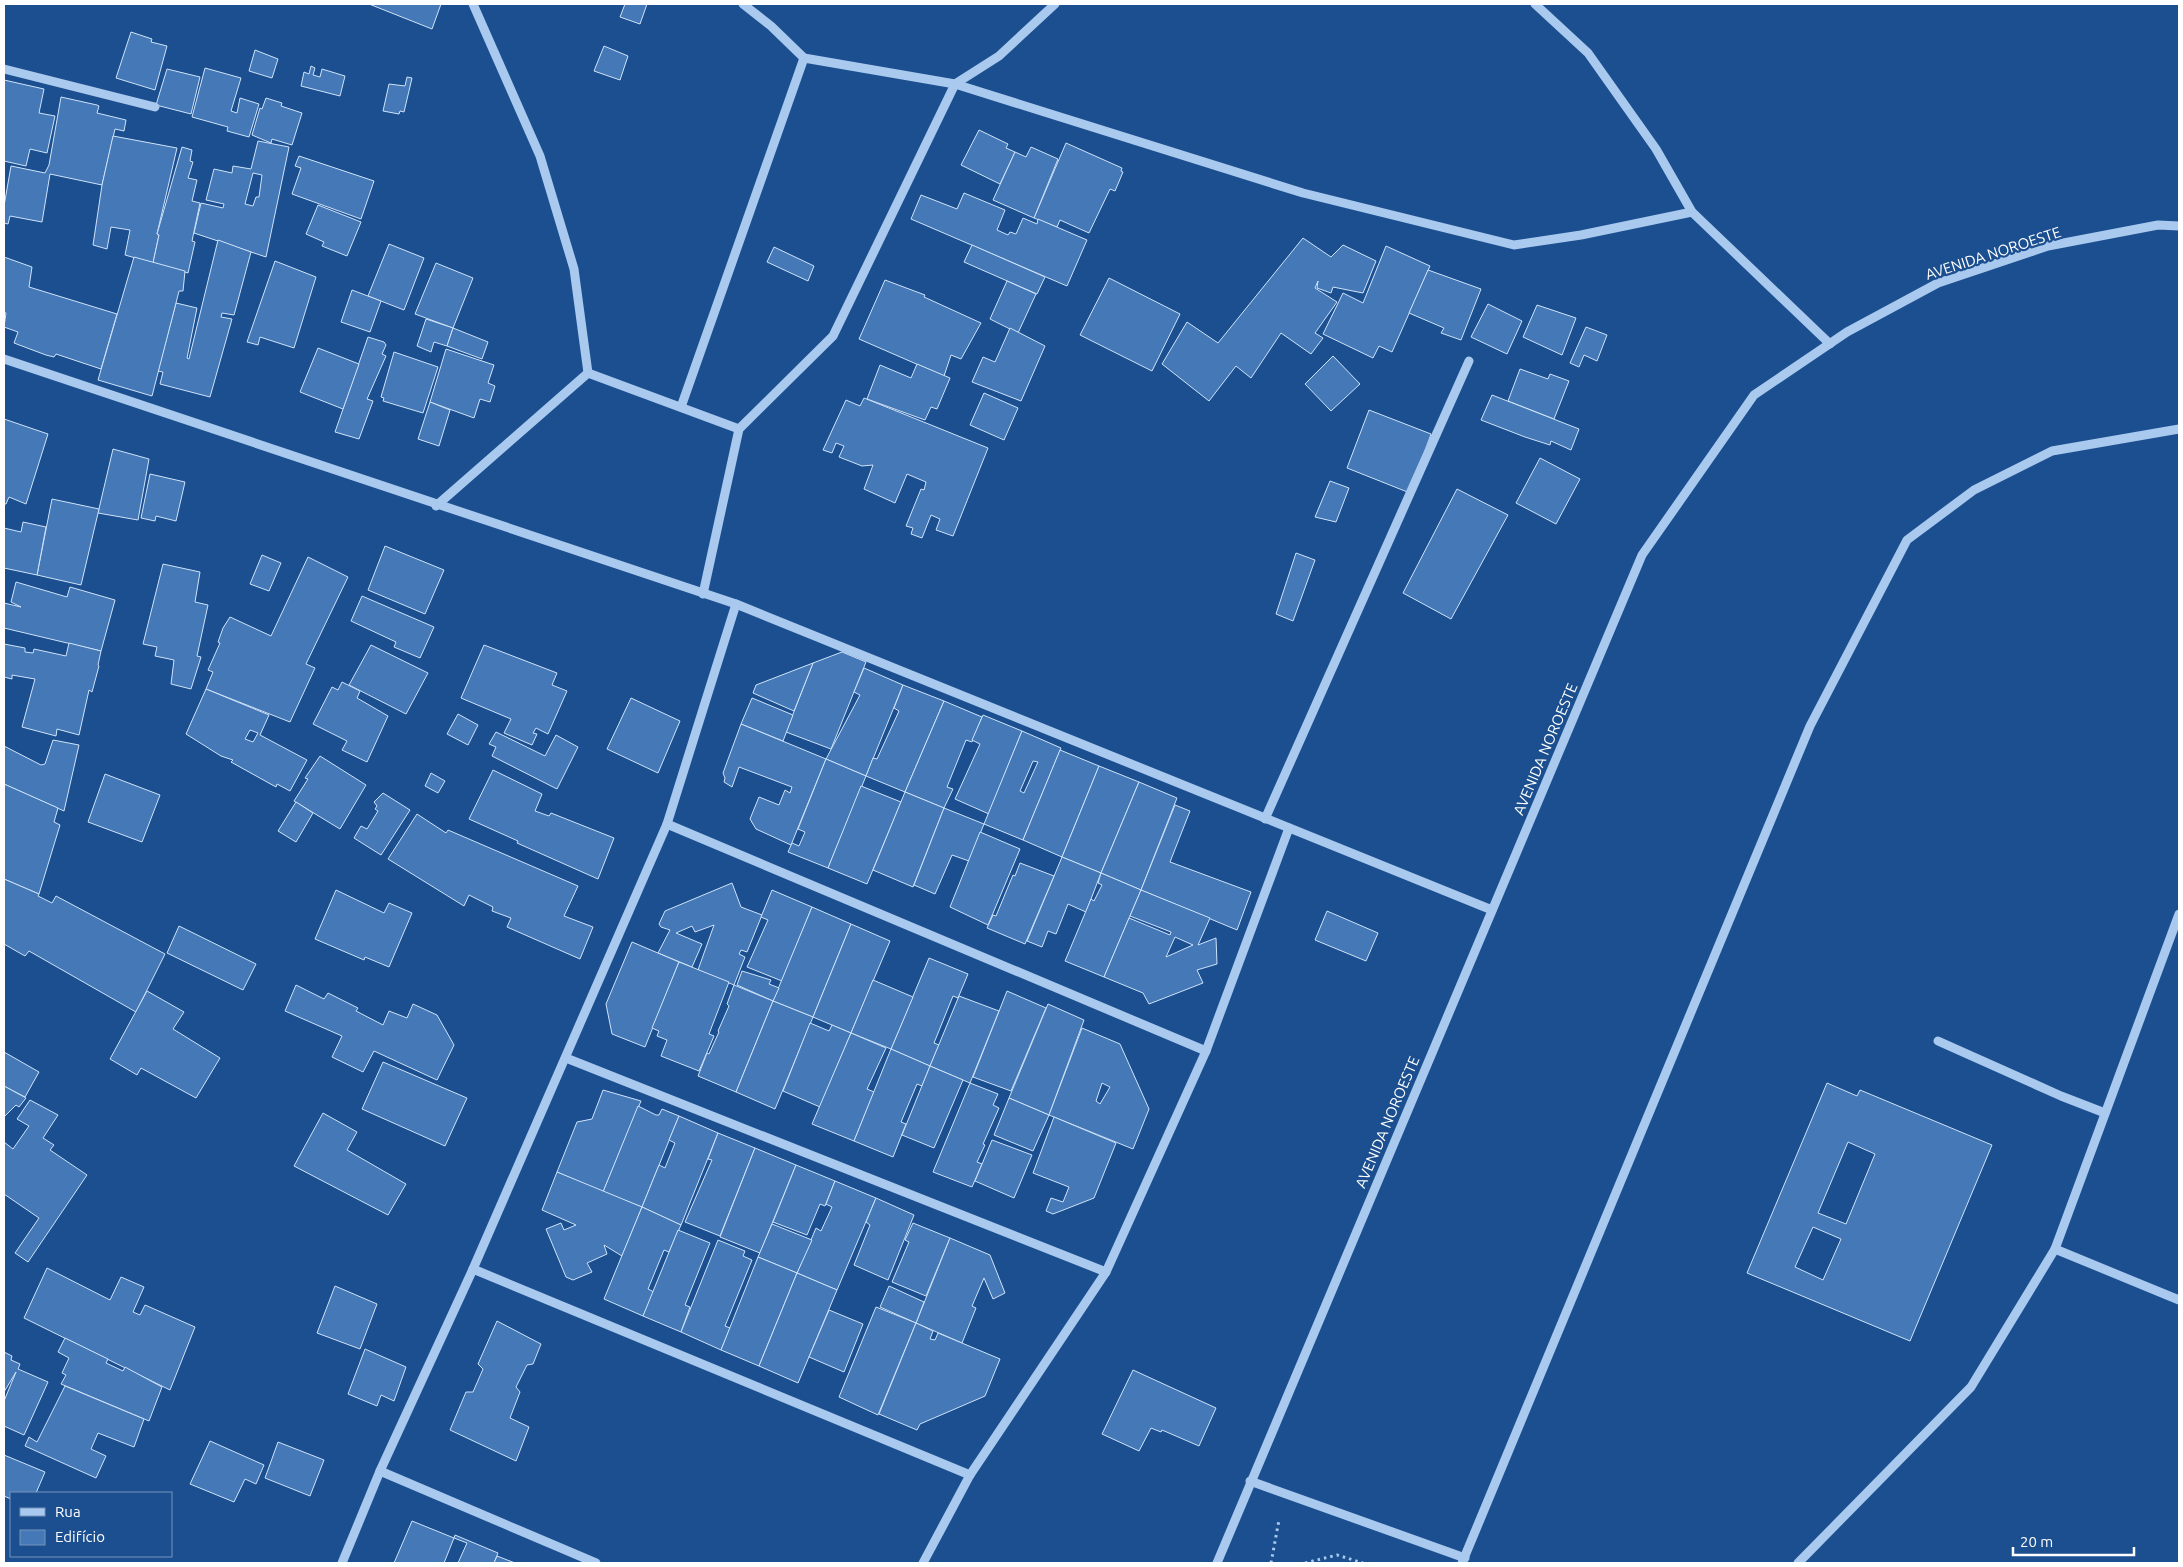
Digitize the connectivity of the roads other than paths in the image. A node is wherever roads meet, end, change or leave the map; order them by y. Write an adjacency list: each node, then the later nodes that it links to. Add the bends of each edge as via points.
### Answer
1 (473, 4): 14 (street, via 540,156 574,269)
2 (743, 4): 5 (street)
3 (1055, 4): 7 (street, via 1000,56)
4 (1535, 4): 9 (street, via 1588,52 1656,149)
5 (804, 58): 7 (street); 15 (street)
6 (4, 69): 8 (street)
7 (954, 84): 9 (street, via 1302,193 1514,244 1581,235); 16 (street, via 833,336)
8 (155, 106)
9 (1692, 212): 11 (street)
10 (2179, 226): 11 (street, AVENIDA NOROESTE, via 2158,225 2048,246 1974,270 1938,283)
11 (1830, 344): 24 (street, AVENIDA NOROESTE, via 1754,395 1642,555)
12 (4, 359): 18 (street)
13 (1469, 361): 21 (street)
14 (588, 373): 15 (street); 18 (street)
15 (681, 407): 16 (street)
16 (739, 429): 19 (street)
17 (2179, 429): 37 (street, via 2052,451 1974,490 1907,540 1810,726)
18 (436, 506): 19 (street)
19 (703, 594): 20 (street)
20 (736, 604): 21 (street); 22 (street)
21 (1265, 819): 23 (street)
22 (667, 824): 27 (street); 28 (street)
23 (1288, 828): 24 (street); 27 (street)
24 (1492, 910): 36 (street, AVENIDA NOROESTE)
25 (2179, 914): 29 (street)
26 (1938, 1040): 29 (street)
27 (1206, 1051): 32 (street)
28 (566, 1058): 31 (street); 32 (street)
29 (2106, 1113): 30 (street)
30 (2055, 1250): 33 (street); 42 (street, via 1971,1387)
31 (474, 1269): 34 (street); 35 (street)
32 (1106, 1272): 35 (street)
33 (2179, 1300)
34 (380, 1471): 38 (street); 39 (street)
35 (970, 1475): 40 (street)
36 (1250, 1481): 37 (street); 41 (street, AVENIDA NOROESTE)
37 (1464, 1561)
38 (342, 1563)
39 (596, 1563)
40 (923, 1563)
41 (1217, 1563)
42 (1798, 1563)

